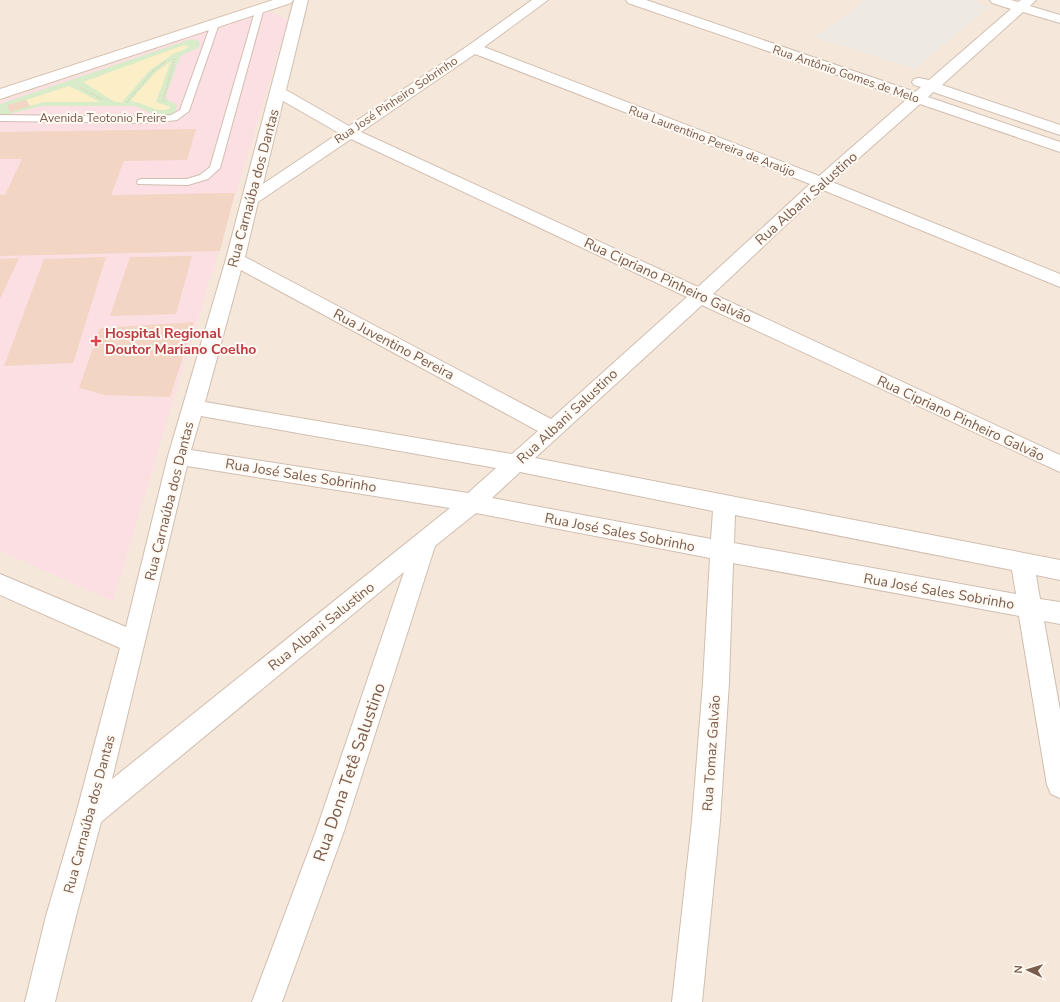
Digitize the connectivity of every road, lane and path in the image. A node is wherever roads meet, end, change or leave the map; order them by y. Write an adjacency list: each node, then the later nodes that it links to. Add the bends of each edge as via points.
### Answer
1 (286, 0): 8 (street)
2 (301, 0): 21 (street, Rua Carnaúba dos Dantas)
3 (541, 0): 16 (street, Rua José Pinheiro Sobrinho)
4 (633, 0): 11 (street, Rua Antônio Gomes de Melo)
5 (675, 0): 10 (street)
6 (997, 0): 7 (street)
7 (1028, 2): 9 (street); 13 (street); 22 (street, Rua Albani Salustino)
8 (259, 4): 14 (street); 19 (street); 32 (lane, via 215,168 204,177 188,182)
9 (1060, 7)
10 (701, 9): 11 (street); 12 (street)
11 (689, 19): 17 (street, Rua Antônio Gomes de Melo)
12 (730, 19)
13 (1060, 19)
14 (214, 24): 23 (street); 27 (lane, Avenida Teotonio Freire, via 184,111 174,118)
15 (787, 38): 17 (street)
16 (474, 48): 29 (street, Rua José Pinheiro Sobrinho); 33 (street, Rua Laurentino Pereira de Araújo)
17 (775, 49): 22 (street, Rua Antônio Gomes de Melo)
18 (907, 78): 22 (street, Rua Antônio Gomes de Melo)
19 (0, 82)
20 (78, 86): 24 (path)
21 (278, 92): 29 (street, Rua Cipriano Pinheiro Galvão); 34 (street, Rua Carnaúba dos Dantas)
22 (923, 92): 28 (street, Rua Antônio Gomes de Melo); 30 (street, Rua Antônio Gomes de Melo); 33 (street, Rua Albani Salustino)
23 (0, 94)
24 (104, 100)
25 (168, 103): 26 (path, via 162,100 176,55 152,72 125,104)
26 (132, 104)
27 (0, 118)
28 (1055, 129): 30 (street)
29 (349, 132): 34 (street, Rua José Pinheiro Sobrinho); 37 (street, Rua Cipriano Pinheiro Galvão)
30 (1041, 141): 31 (street, Rua Antônio Gomes de Melo)
31 (1060, 147)
32 (142, 182)
33 (821, 183): 36 (street, Rua Laurentino Pereira de Araújo); 37 (street, Rua Albani Salustino)
34 (250, 198): 35 (street, Rua Carnaúba dos Dantas)
35 (235, 259): 38 (street, Rua Carnaúba dos Dantas); 39 (street, Rua Juventino Pereira)
36 (1060, 281)
37 (701, 295): 39 (street, Rua Albani Salustino); 42 (street, Rua Cipriano Pinheiro Galvão)
38 (192, 407): 40 (street, Rua Carnaúba dos Dantas); 41 (street)
39 (552, 429): 41 (street, Rua Albani Salustino)
40 (179, 456): 43 (street, Rua José Sales Sobrinho); 52 (street, Rua Carnaúba dos Dantas)
41 (516, 463): 43 (street, Rua Albani Salustino); 44 (street)
42 (1060, 464)
43 (472, 503): 45 (street, Rua Albani Salustino); 46 (street, Rua José Sales Sobrinho)
44 (724, 504): 46 (street, Rua Tomaz Galvão); 47 (street)
45 (426, 540): 54 (street, Rua Albani Salustino); 56 (street, Rua Dona Tetê Salustino, via 330,831)
46 (722, 551): 50 (street, Rua José Sales Sobrinho); 57 (street, Rua Tomaz Galvão, via 706,814)
47 (1022, 562): 48 (street); 50 (street)
48 (1060, 570)
49 (0, 584): 52 (street)
50 (1030, 608): 51 (street, Rua José Sales Sobrinho); 53 (street)
51 (1060, 613)
52 (134, 642): 54 (street, Rua Carnaúba dos Dantas)
53 (1060, 785)
54 (90, 814): 55 (street, Rua Carnaúba dos Dantas)
55 (40, 1002)
56 (267, 1002)
57 (687, 1002)

